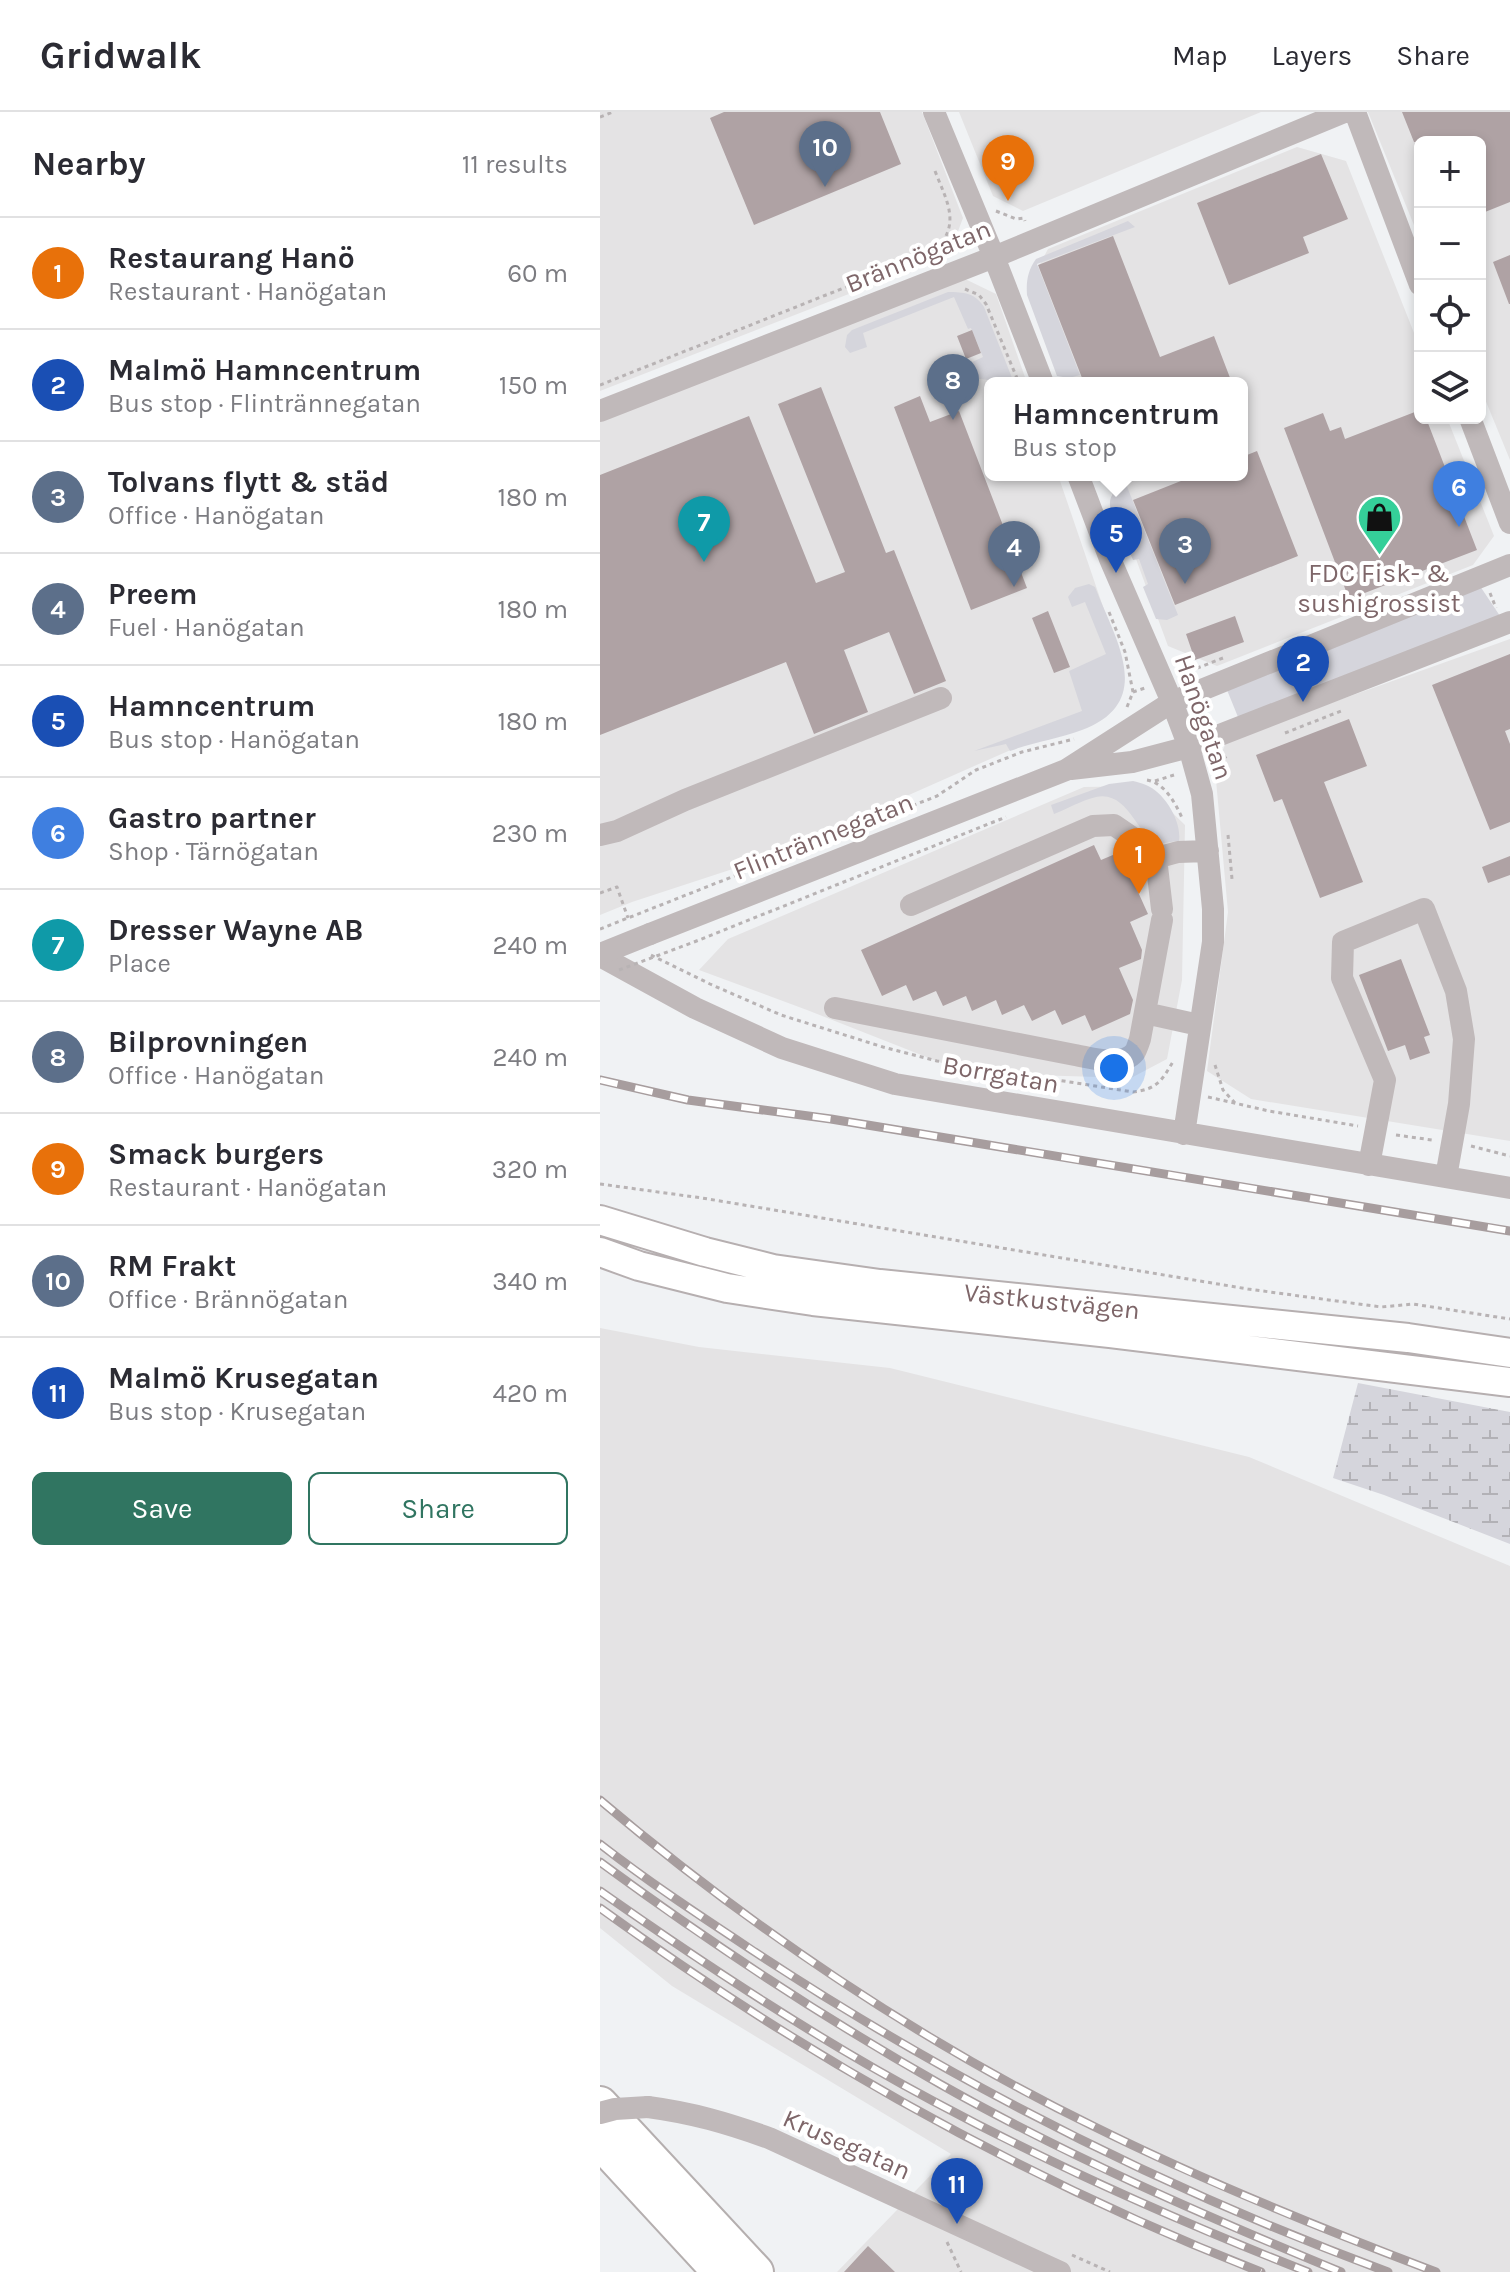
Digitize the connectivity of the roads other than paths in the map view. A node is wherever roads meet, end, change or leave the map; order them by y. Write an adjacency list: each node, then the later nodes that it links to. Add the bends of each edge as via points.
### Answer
1 (934, 112): 4 (street)
2 (1344, 112): 4 (street, Brännögatan)
3 (1355, 112): 5 (street)
4 (994, 257): 6 (street); 7 (street, Brännögatan)
5 (1418, 280)
6 (1041, 377)
7 (600, 411)
8 (1472, 424): 10 (street)
9 (1080, 481): 14 (street, Hanögatan)
10 (1510, 523)
11 (1510, 565): 14 (street, Flintrännegatan, via 1211,674)
12 (1506, 623): 15 (street, Flintrännegatan)
13 (941, 698): 17 (street)
14 (1172, 702): 15 (street, Hanögatan); 16 (street, Flintrännegatan)
15 (1189, 747): 16 (street, Flintrännegatan, via 1132,762); 18 (street, Hanögatan, via 1202,794)
16 (1066, 770): 21 (street, Flintrännegatan, bridge, via 650,934)
17 (600, 835)
18 (1200, 851): 19 (street); 24 (street, Hanögatan, via 1213,909 1213,942)
19 (1156, 858): 20 (street, via 1114,825 1093,826); 23 (street, via 1162,914)
20 (911, 905)
21 (604, 961): 25 (street, Borrgatan, via 782,1048 895,1084)
22 (835, 1008): 23 (street, via 1110,1061 1136,1052)
23 (1145, 1013): 24 (street)
24 (1199, 1025): 25 (street, Hanögatan)
25 (1184, 1134): 26 (street, Borrgatan)
26 (1369, 1165): 27 (street, Borrgatan); 27 (street, via 1385,1080 1342,978 1343,942 1424,909 1456,991 1464,1039)
27 (1446, 1177): 28 (street, Borrgatan)
28 (1510, 1188)
29 (600, 1220): 31 (main road, Västkustvägen, via 773,1269)
30 (600, 1252): 32 (main road, Västkustvägen, via 727,1288 813,1301)
31 (1510, 1353)
32 (1510, 1382)
33 (600, 2104): 37 (highway)
34 (600, 2113): 38 (street, Krusegatan, bridge, via 648,2107 721,2121 769,2138)
35 (600, 2142): 36 (highway)
36 (720, 2272)
37 (756, 2272)
38 (1060, 2272)

